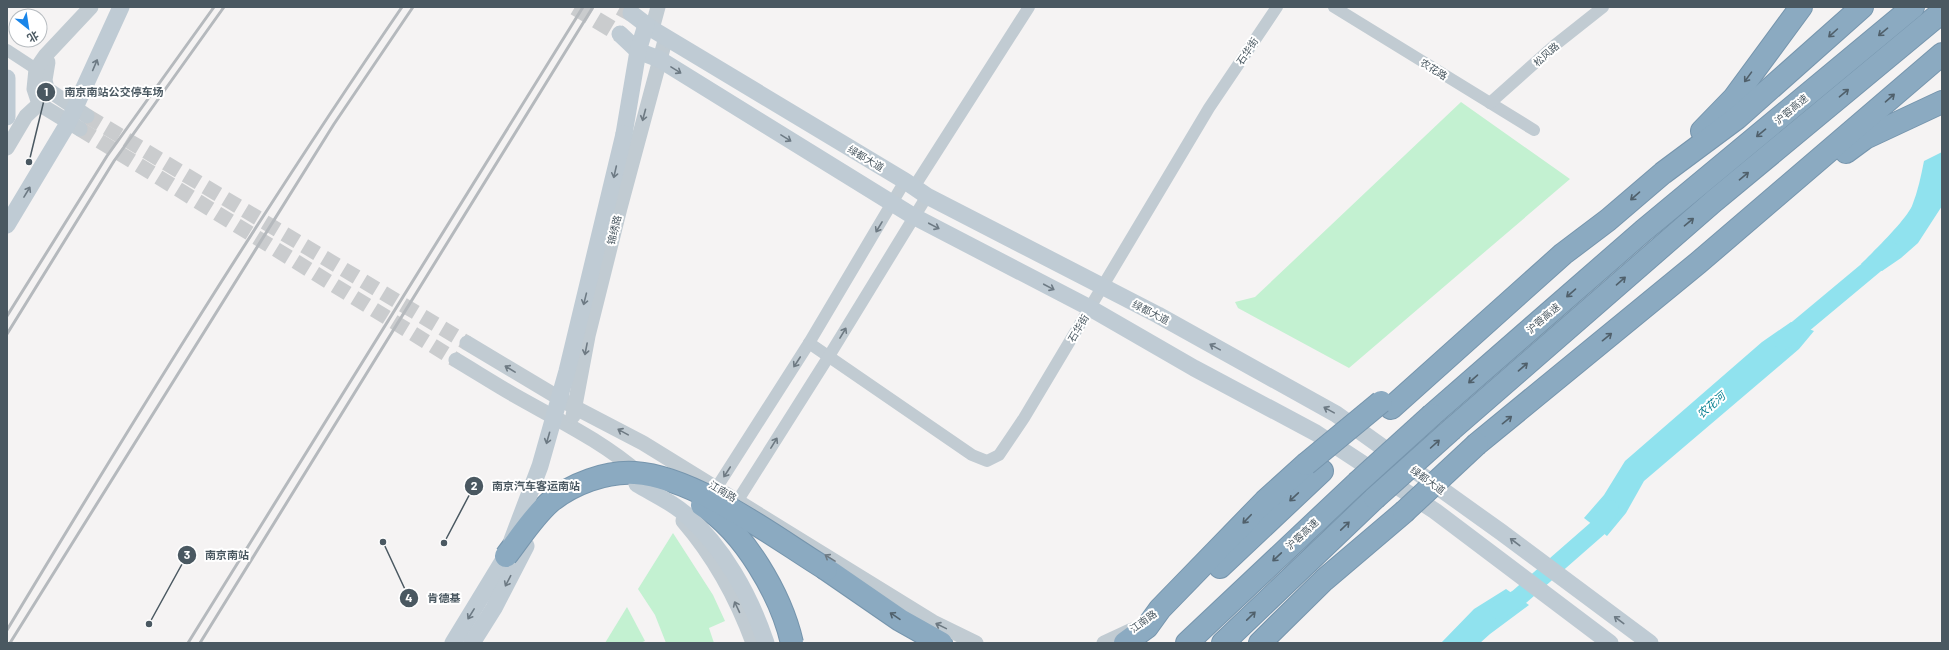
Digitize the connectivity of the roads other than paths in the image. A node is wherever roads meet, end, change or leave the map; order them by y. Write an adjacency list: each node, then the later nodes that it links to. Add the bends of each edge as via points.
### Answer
1 (91, 7): 21 (street, via 61,36)
2 (121, 7): 40 (main road, one-way to 2, bridge, via 67,125)
3 (658, 7): 14 (street, 锦绣路)
4 (1029, 7): 36 (street)
5 (1277, 7): 41 (street, 石华街, via 1209,108)
6 (1334, 7): 25 (street, 农花路)
7 (1603, 7): 25 (street, 松风路, via 1555,45)
8 (1789, 7): 19 (highway)
9 (1801, 7): 19 (highway)
10 (1862, 7): 28 (highway, one-way to 28, via 1756,101)
11 (1913, 7): 71 (highway, 沪蓉高速, one-way to 71, bridge, via 1643,231 1432,415)
12 (1942, 12): 72 (highway, one-way to 12, bridge, via 1375,498 1452,429 1714,201)
13 (631, 14): 14 (main road, 绿都大道)
14 (655, 30): 17 (main road); 20 (street, 锦绣路); 36 (main road, 绿都大道)
15 (620, 34): 17 (main road)
16 (7, 50): 21 (street)
17 (638, 51): 20 (main road); 57 (main road, one-way to 57, bridge, via 624,134 567,371 540,466)
18 (1942, 54): 39 (highway, one-way to 18)
19 (1763, 57): 28 (highway, one-way to 28)
20 (659, 60): 37 (main road, one-way to 37); 47 (street, 锦绣路, one-way to 47, via 588,336)
21 (42, 69): 23 (street); 27 (street, via 34,89)
22 (7, 78): 31 (main road, bridge)
23 (47, 89): 27 (street); 30 (street)
24 (1941, 102): 39 (highway, via 1866,138)
25 (1490, 103): 33 (street, 农花路)
26 (7, 104): 29 (street)
27 (39, 104): 29 (street); 32 (street)
28 (1736, 108): 35 (highway); 35 (highway, via 1708,124)
29 (26, 116): 34 (street)
30 (87, 116)
31 (7, 117)
32 (80, 129)
33 (1534, 130)
34 (7, 148)
35 (1663, 173): 50 (highway, one-way to 50, via 1563,254)
36 (915, 188): 37 (street); 38 (street); 41 (main road, 绿都大道)
37 (892, 204): 38 (main road); 44 (street, one-way to 44)
38 (913, 216): 42 (main road, one-way to 42); 45 (street, one-way to 38)
39 (1751, 218): 58 (highway, one-way to 39, bridge, via 1404,512 1477,444)
40 (7, 225)
41 (1102, 288): 42 (street, 石华街); 76 (main road, 绿都大道, one-way to 41, via 1336,414 1158,315)
42 (1090, 308): 45 (street, 石华街, via 1024,418 999,455 987,461 972,455); 75 (main road, via 1194,368 1316,433 1435,511)
43 (467, 343): 47 (street, 江南路, one-way to 43)
44 (809, 343): 45 (street, 石华街); 53 (street, one-way to 53)
45 (829, 356): 54 (street, one-way to 45)
46 (456, 360): 48 (street)
47 (574, 407): 48 (street, 锦绣路); 49 (street, 江南路, one-way to 47)
48 (572, 426): 62 (street, one-way to 48, via 729,588 695,535 645,478 623,459)
49 (643, 443): 53 (street, 江南路); 65 (street, via 741,527 766,558)
50 (1314, 467): 59 (highway, one-way to 59, via 1264,501); 70 (highway, one-way to 70)
51 (630, 485): 52 (highway); 56 (highway, via 593,489 578,494 546,519); 63 (main road, bridge, via 683,512 700,528 744,589); 64 (highway, bridge, via 661,488 702,505 717,516 741,541 761,569 776,599)
52 (578, 486): 55 (highway, bridge, via 550,502); 66 (highway, one-way to 52, bridge, via 900,620 722,503 688,487 662,478 635,473 616,474 590,480)
53 (717, 487): 54 (street, 江南路)
54 (738, 500): 67 (street, 江南路, one-way to 54, via 933,622)
55 (537, 517): 56 (highway); 57 (highway, bridge)
56 (526, 546): 61 (main road, one-way to 61, via 494,608)
57 (506, 556): 60 (main road, one-way to 60)
58 (1324, 580): 73 (highway); 74 (highway)
59 (1160, 609): 68 (street, 江南路, via 1131,631); 69 (highway, via 1147,627)
60 (453, 643)
61 (472, 643)
62 (752, 643)
63 (766, 643)
64 (792, 643)
65 (799, 643)
66 (941, 643)
67 (976, 643)
68 (1104, 643)
69 (1125, 643)
70 (1141, 643)
71 (1186, 643)
72 (1223, 643)
73 (1255, 643)
74 (1260, 643)
75 (1610, 643)
76 (1650, 643)

